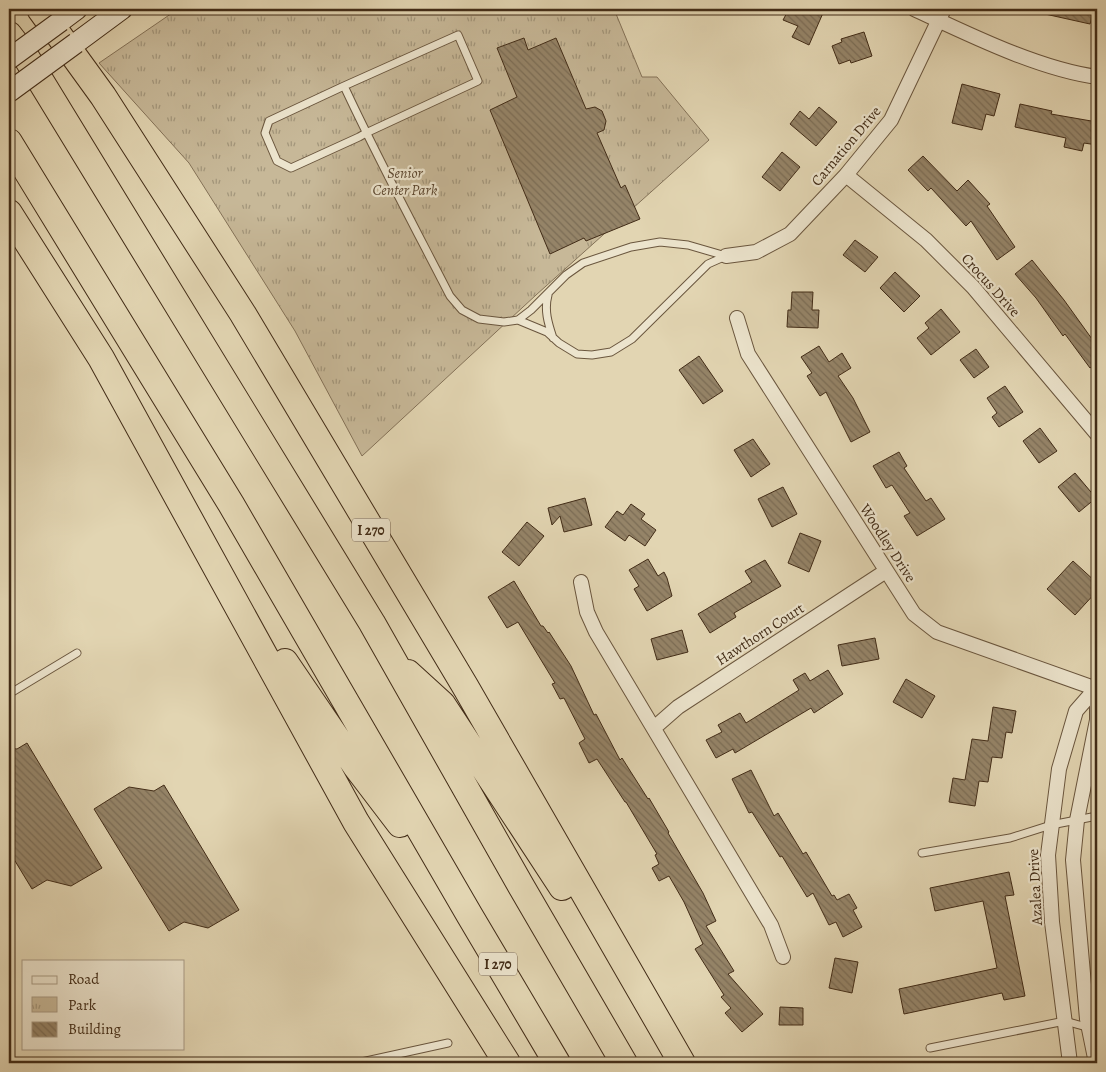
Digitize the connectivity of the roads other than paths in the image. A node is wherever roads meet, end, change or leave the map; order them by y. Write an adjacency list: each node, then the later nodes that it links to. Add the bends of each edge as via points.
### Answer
1 (77, 9): 4 (main road)
2 (122, 9): 10 (main road, bridge)
3 (914, 9): 5 (street)
4 (50, 15): 7 (main road, bridge); 43 (highway, I 270, via 243,314 470,695)
5 (942, 15): 8 (street, via 1022,56); 13 (street, Carnation Drive, via 891,120)
6 (9, 35): 25 (highway, via 37,74)
7 (9, 59)
8 (1097, 77)
9 (344, 86): 11 (lane); 11 (lane, via 269,121 265,133 277,161 291,168); 11 (lane, via 458,35 478,81)
10 (9, 92)
11 (366, 133): 18 (lane, via 450,296 462,310 479,319)
12 (9, 142): 33 (highway, I 270, via 231,504)
13 (846, 175): 15 (street, Carnation Drive, via 790,234 756,252); 20 (street, Crocus Drive, via 926,240 973,286)
14 (9, 213): 21 (highway, via 101,358)
15 (726, 256): 16 (lane, via 688,245 660,242 631,247 583,263 566,274); 19 (lane, via 708,264 632,339 611,352 577,354)
16 (549, 292): 18 (lane); 19 (lane, via 547,318)
17 (737, 318): 22 (street, Woodley Drive, via 748,354)
18 (518, 320): 19 (lane, via 547,332)
19 (553, 338)
20 (1097, 434)
21 (198, 533): 33 (highway, via 355,765); 40 (highway, via 356,822)
22 (886, 571): 26 (street, Woodley Drive, via 914,614 937,632); 28 (street, Hawthorn Court, via 678,707)
23 (580, 582): 28 (street, via 596,632)
24 (77, 653): 27 (lane)
25 (390, 656): 42 (highway); 43 (highway, via 442,704)
26 (1097, 688): 30 (street, via 1097,720); 31 (street, Azalea Drive, via 1076,711 1059,769)
27 (9, 694)
28 (654, 728): 34 (street, via 771,926)
29 (1097, 816): 30 (lane)
30 (1077, 820): 31 (lane); 36 (street, via 1073,860 1075,888)
31 (1051, 825): 32 (lane, via 1010,838); 35 (street, Azalea Drive, via 1048,855 1050,891)
32 (922, 853)
33 (470, 916): 41 (highway, I 270)
34 (783, 957)
35 (1065, 1021): 36 (lane); 38 (lane); 44 (street, Azalea Drive)
36 (1093, 1028): 45 (street)
37 (448, 1043): 39 (lane)
38 (930, 1048)
39 (357, 1063)
40 (508, 1063)
41 (557, 1063)
42 (624, 1063)
43 (681, 1063)
44 (1070, 1063)
45 (1096, 1063)

